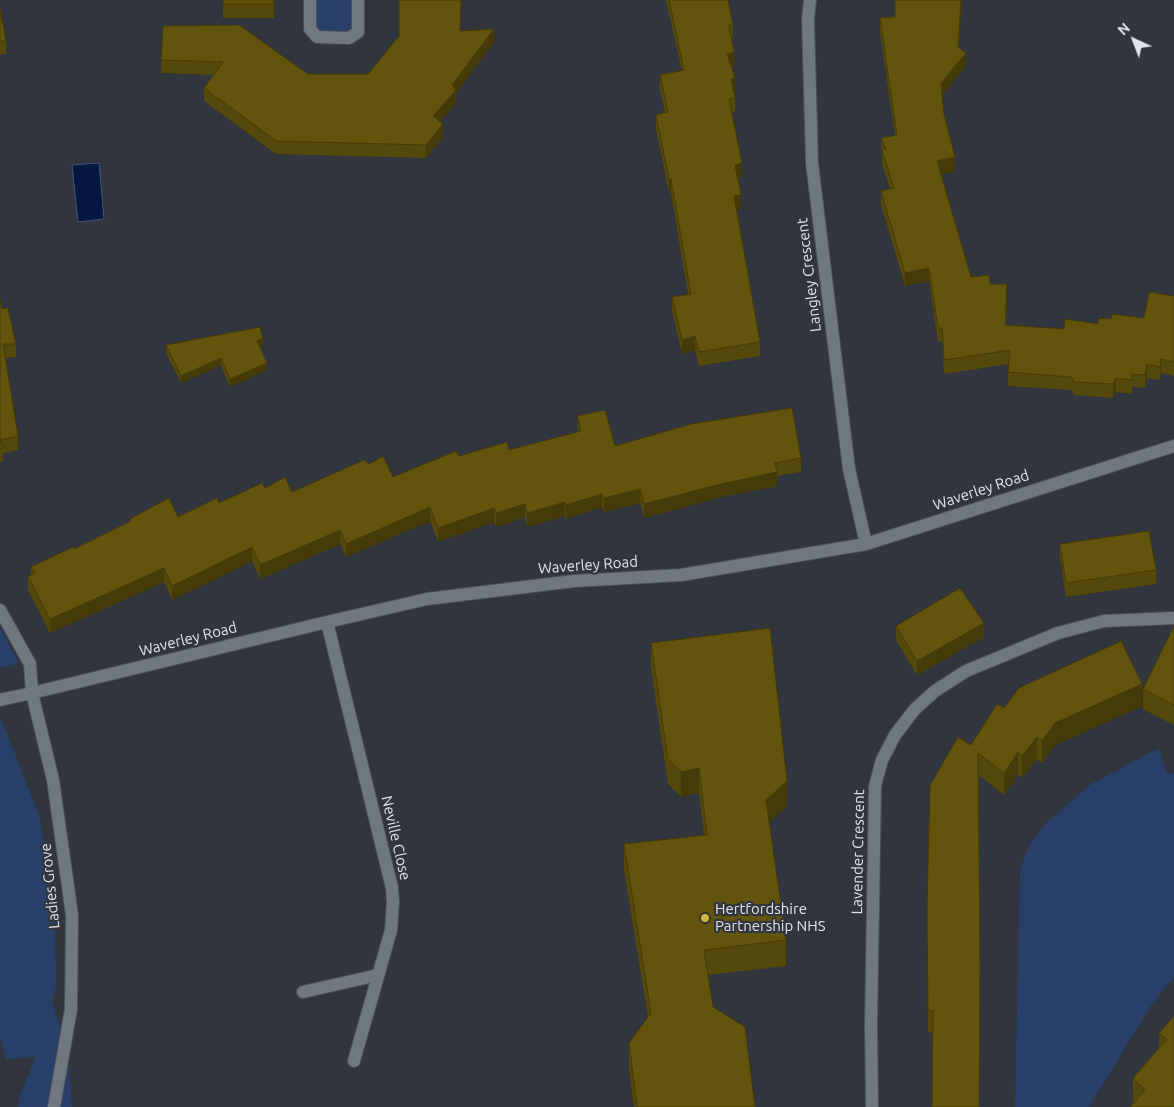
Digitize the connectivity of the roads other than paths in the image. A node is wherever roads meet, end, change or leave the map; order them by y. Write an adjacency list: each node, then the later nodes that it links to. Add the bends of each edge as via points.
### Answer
1 (310, 0): 2 (street, via 310,29 317,37 349,38 358,32)
2 (358, 0)
3 (810, 0): 5 (street, Langley Crescent, via 812,163 849,468)
4 (1174, 446): 5 (street, Waverley Road)
5 (866, 544): 8 (street, Waverley Road, via 682,575 574,581 428,599)
6 (0, 610): 9 (street, Ladies Grove, via 30,664)
7 (1174, 618): 15 (street, Lavender Crescent, via 1104,621 1058,633 966,671 915,709 895,735 882,760 875,786)
8 (327, 622): 9 (street, Waverley Road); 11 (street, Neville Close, via 392,888 391,930)
9 (32, 693): 10 (street, Waverley Road); 14 (street, Ladies Grove, via 53,780 72,915 71,1009)
10 (0, 700)
11 (378, 975): 12 (street); 13 (street, Neville Close)
12 (303, 992)
13 (354, 1061)
14 (54, 1107)
15 (872, 1107)

